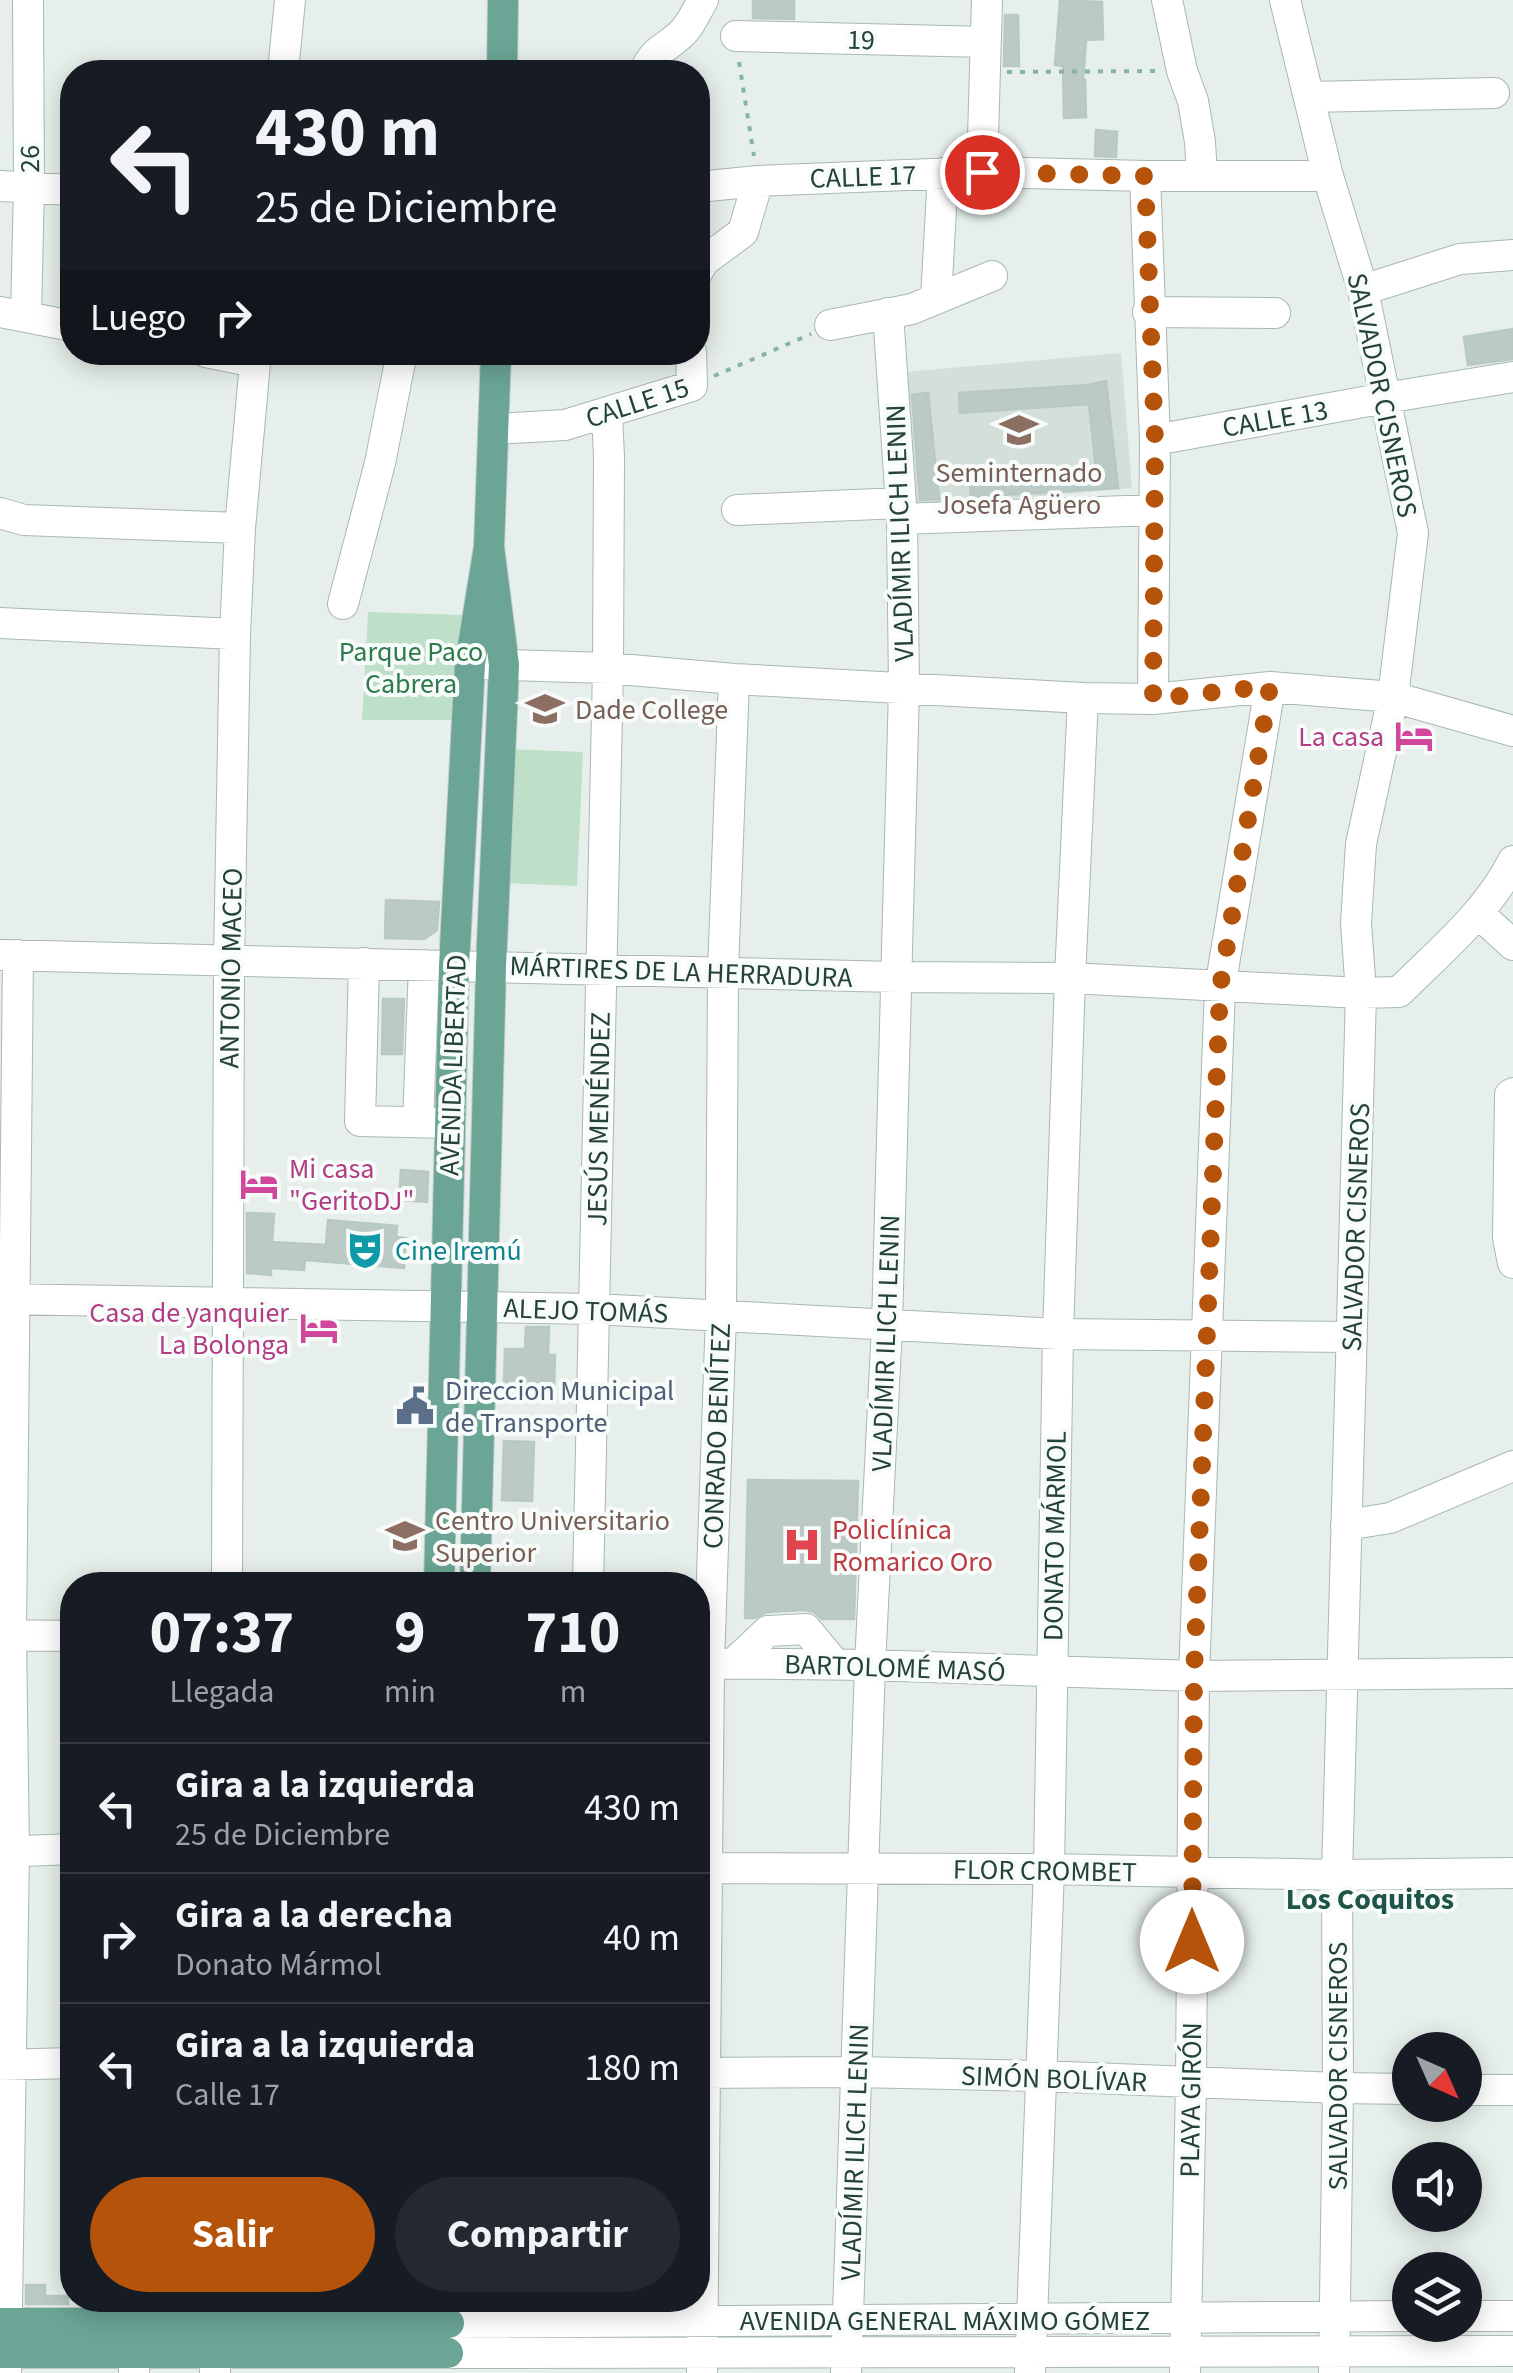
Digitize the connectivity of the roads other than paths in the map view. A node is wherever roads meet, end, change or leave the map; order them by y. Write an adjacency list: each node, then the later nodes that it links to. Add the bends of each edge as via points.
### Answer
1 (28, 0): 22 (street, 26)
2 (290, 0): 10 (street)
3 (503, 0): 11 (main road)
4 (703, 0): 12 (street, via 679,36)
5 (988, 0): 9 (street)
6 (1167, 0): 18 (street, via 1193,101)
7 (1285, 0): 14 (street, SALVADOR CISNEROS)
8 (736, 36): 9 (street, 19)
9 (985, 57): 15 (street)
10 (284, 60)
11 (502, 60)
12 (650, 60)
13 (1494, 93): 14 (street)
14 (1309, 98): 19 (street, SALVADOR CISNEROS)
15 (982, 172): 16 (street, CALLE 17); 17 (street, CALLE 17)
16 (944, 173): 20 (street, CALLE 17); 28 (street)
17 (1145, 176): 18 (street, CALLE 17); 29 (street)
18 (1202, 176): 19 (street, CALLE 17)
19 (1328, 176): 27 (street, SALVADOR CISNEROS)
20 (758, 181): 21 (street, CALLE 17); 25 (street, via 744,232)
21 (710, 185)
22 (15, 186): 23 (street); 32 (street, 26)
23 (60, 189)
24 (1513, 255): 27 (street, via 1460,259)
25 (710, 256)
26 (992, 276): 28 (street)
27 (1362, 290): 40 (street, SALVADOR CISNEROS)
28 (936, 299): 30 (street)
29 (1148, 312): 31 (street); 43 (street)
30 (888, 313): 34 (street); 46 (street, VLADÍMIR ILICH LENIN)
31 (1276, 313)
32 (13, 314): 33 (street)
33 (60, 324)
34 (830, 325)
35 (255, 365): 48 (street, ANTONIO MACEO)
36 (399, 365): 50 (street)
37 (496, 365): 42 (main road, AVENIDA LIBERTAD)
38 (691, 365): 41 (street, CALLE 15, via 692,386)
39 (1513, 377): 40 (street, CALLE 13)
40 (1385, 398): 43 (street, CALLE 13); 59 (street, SALVADOR CISNEROS, via 1413,532)
41 (608, 414): 42 (street, CALLE 15, via 564,425); 55 (street, JESÚS MENÉNDEZ)
42 (494, 428): 49 (main road, AVENIDA LIBERTAD)
43 (1155, 440): 45 (street)
44 (737, 510): 46 (street)
45 (1154, 510): 46 (street); 61 (street)
46 (901, 511): 58 (street, VLADÍMIR ILICH LENIN)
47 (0, 513): 48 (street, via 24,520)
48 (240, 528): 52 (street, ANTONIO MACEO)
49 (489, 547): 53 (main road, AVENIDA LIBERTAD); 54 (main road, AVENIDA LIBERTAD)
50 (343, 604)
51 (0, 623): 52 (street)
52 (235, 634): 67 (street, ANTONIO MACEO)
53 (470, 664): 54 (street); 69 (main road, AVENIDA LIBERTAD)
54 (504, 664): 55 (street); 70 (main road, AVENIDA LIBERTAD)
55 (608, 668): 56 (street); 71 (street, JESÚS MENÉNDEZ)
56 (734, 679): 58 (street); 72 (street, CONRADO BENÍTEZ)
57 (1270, 686): 59 (street); 61 (street); 75 (street, PLAYA GIRÓN)
58 (904, 688): 60 (street); 73 (street, VLADÍMIR ILICH LENIN)
59 (1393, 697): 62 (street); 76 (street, SALVADOR CISNEROS, via 1361,844)
60 (1084, 698): 61 (street); 74 (street, DONATO MÁRMOL)
61 (1153, 699)
62 (1513, 731)
63 (1513, 860): 64 (street, MÁRTIRES DE LA HERRADURA)
64 (1478, 913): 65 (street); 76 (street, MÁRTIRES DE LA HERRADURA, via 1399,992)
65 (1513, 945)
66 (9, 955): 67 (street, MÁRTIRES DE LA HERRADURA); 81 (street)
67 (229, 960): 68 (street, MÁRTIRES DE LA HERRADURA); 82 (street, ANTONIO MACEO)
68 (364, 964): 69 (street, MÁRTIRES DE LA HERRADURA); 78 (street, via 360,1121)
69 (439, 965): 70 (street, MÁRTIRES DE LA HERRADURA); 78 (street); 79 (main road, AVENIDA LIBERTAD)
70 (490, 966): 71 (street, MÁRTIRES DE LA HERRADURA); 84 (main road, AVENIDA LIBERTAD)
71 (601, 970): 72 (street, MÁRTIRES DE LA HERRADURA); 85 (street, JESÚS MENÉNDEZ)
72 (723, 972): 73 (street, MÁRTIRES DE LA HERRADURA); 86 (street, CONRADO BENÍTEZ)
73 (896, 977): 74 (street, MÁRTIRES DE LA HERRADURA); 87 (street, VLADÍMIR ILICH LENIN)
74 (1070, 978): 75 (street, MÁRTIRES DE LA HERRADURA); 88 (street, DONATO MÁRMOL)
75 (1220, 988): 76 (street, MÁRTIRES DE LA HERRADURA); 89 (street, PLAYA GIRÓN)
76 (1361, 993): 90 (street, SALVADOR CISNEROS)
77 (1513, 1093): 80 (street)
78 (418, 1122): 79 (street)
79 (450, 1123): 83 (main road, AVENIDA LIBERTAD)
80 (1513, 1263)
81 (7, 1300): 82 (street, ALEJO TOMÁS); 97 (street)
82 (228, 1304): 83 (street, ALEJO TOMÁS); 93 (street, ANTONIO MACEO)
83 (446, 1306): 84 (street, ALEJO TOMÁS); 94 (main road, AVENIDA LIBERTAD)
84 (483, 1306): 85 (street, ALEJO TOMÁS); 95 (main road, AVENIDA LIBERTAD)
85 (595, 1309): 86 (street, ALEJO TOMÁS); 96 (street, JESÚS MENÉNDEZ)
86 (720, 1314): 87 (street, ALEJO TOMÁS); 99 (street, CONRADO BENÍTEZ)
87 (887, 1326): 88 (street, ALEJO TOMÁS); 100 (street, VLADÍMIR ILICH LENIN)
88 (1058, 1334): 89 (street, ALEJO TOMÁS); 101 (street, DONATO MÁRMOL)
89 (1206, 1336): 90 (street, ALEJO TOMÁS); 104 (street, PLAYA GIRÓN)
90 (1352, 1337): 92 (street, SALVADOR CISNEROS)
91 (1513, 1466): 92 (street, via 1390,1518)
92 (1346, 1525): 103 (street, SALVADOR CISNEROS)
93 (226, 1572)
94 (438, 1572)
95 (475, 1572)
96 (588, 1572)
97 (5, 1635): 98 (street); 107 (street)
98 (60, 1636)
99 (713, 1663): 100 (street, BARTOLOMÉ MASÓ); 105 (street, CONRADO BENÍTEZ)
100 (870, 1665): 101 (street, BARTOLOMÉ MASÓ); 109 (street, VLADÍMIR ILICH LENIN)
101 (1051, 1672): 104 (street, BARTOLOMÉ MASÓ); 110 (street, DONATO MÁRMOL)
102 (1513, 1673): 103 (street, BARTOLOMÉ MASÓ)
103 (1341, 1674): 104 (street, BARTOLOMÉ MASÓ); 113 (street, SALVADOR CISNEROS)
104 (1194, 1676): 111 (street, PLAYA GIRÓN)
105 (710, 1719)
106 (60, 1850): 107 (street)
107 (7, 1852): 115 (street)
108 (710, 1868): 109 (street, FLOR CROMBET)
109 (865, 1868): 110 (street, FLOR CROMBET); 116 (street, VLADÍMIR ILICH LENIN)
110 (1049, 1868): 111 (street, FLOR CROMBET); 118 (street, DONATO MÁRMOL)
111 (1192, 1872): 113 (street, FLOR CROMBET); 119 (street, PLAYA GIRÓN)
112 (1513, 1873): 113 (street, FLOR CROMBET)
113 (1337, 1876): 120 (street, SALVADOR CISNEROS)
114 (60, 2063): 115 (street)
115 (4, 2065): 138 (street)
116 (856, 2072): 117 (street, SIMÓN BOLÍVAR); 118 (street, SIMÓN BOLÍVAR); 131 (street, VLADÍMIR ILICH LENIN)
117 (710, 2073)
118 (1042, 2076): 119 (street, SIMÓN BOLÍVAR); 130 (street, DONATO MÁRMOL)
119 (1191, 2083): 120 (street, SIMÓN BOLÍVAR); 129 (street, PLAYA GIRÓN)
120 (1338, 2088): 121 (street, SIMÓN BOLÍVAR); 128 (street, SALVADOR CISNEROS)
121 (1392, 2089)
122 (1482, 2090): 123 (street)
123 (1513, 2090)
124 (703, 2312): 132 (street, CONRADO BENÍTEZ)
125 (1392, 2316): 128 (street, AVENIDA GENERAL MÁXIMO GÓMEZ)
126 (1482, 2316): 127 (street)
127 (1513, 2316)
128 (1336, 2317): 129 (street, AVENIDA GENERAL MÁXIMO GÓMEZ); 142 (street, SALVADOR CISNEROS)
129 (1187, 2318): 130 (street, AVENIDA GENERAL MÁXIMO GÓMEZ); 141 (street, PLAYA GIRÓN)
130 (1032, 2319): 131 (street, AVENIDA GENERAL MÁXIMO GÓMEZ); 140 (street, DONATO MÁRMOL)
131 (848, 2320): 132 (street, AVENIDA GENERAL MÁXIMO GÓMEZ); 144 (street, VLADÍMIR ILICH LENIN)
132 (703, 2321): 137 (street, AVENIDA GENERAL MÁXIMO GÓMEZ); 143 (street, CONRADO BENÍTEZ)
133 (134, 2337): 134 (main road, AVENIDA GENERAL MÁXIMO GÓMEZ); 138 (main road, AVENIDA GENERAL MÁXIMO GÓMEZ)
134 (215, 2337): 135 (main road, AVENIDA GENERAL MÁXIMO GÓMEZ)
135 (413, 2337): 136 (main road, AVENIDA GENERAL MÁXIMO GÓMEZ)
136 (449, 2337): 137 (street, AVENIDA GENERAL MÁXIMO GÓMEZ)
137 (570, 2337): 143 (street, AVENIDA GENERAL MÁXIMO GÓMEZ)
138 (4, 2345)
139 (1513, 2352): 142 (street, AVENIDA GENERAL MÁXIMO GÓMEZ)
140 (1030, 2362): 141 (street, AVENIDA GENERAL MÁXIMO GÓMEZ); 144 (street, AVENIDA GENERAL MÁXIMO GÓMEZ)
141 (1186, 2362): 142 (street, AVENIDA GENERAL MÁXIMO GÓMEZ)
142 (1334, 2362)
143 (702, 2363): 144 (street, AVENIDA GENERAL MÁXIMO GÓMEZ)
144 (846, 2363)

